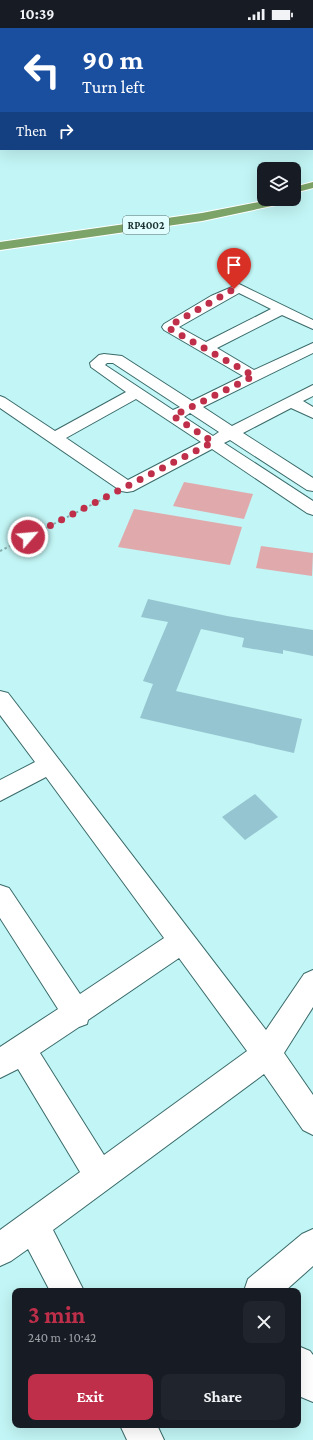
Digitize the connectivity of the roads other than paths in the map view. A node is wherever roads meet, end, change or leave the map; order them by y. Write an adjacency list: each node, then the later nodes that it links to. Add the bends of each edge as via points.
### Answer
1 (313, 185): 2 (highway)
2 (301, 188)
3 (313, 193): 4 (highway)
4 (301, 196)
5 (257, 198): 7 (highway, RP4002, via 188,211)
6 (257, 206): 8 (highway, RP4002, via 202,217)
7 (0, 238)
8 (0, 246)
9 (283, 309): 10 (street); 12 (street); 12 (street, via 245,289 237,288 169,326 170,329)
10 (313, 325)
11 (313, 347): 13 (street)
12 (206, 348): 13 (street)
13 (254, 376): 18 (street)
14 (313, 390): 17 (street)
15 (137, 392): 18 (street, via 98,367 97,363 104,358 116,359); 20 (street); 22 (street)
16 (0, 401): 22 (street)
17 (291, 401): 19 (street); 21 (street)
18 (190, 407): 20 (street); 21 (street)
19 (313, 413)
20 (173, 416): 23 (street)
21 (231, 432): 23 (street); 24 (street)
22 (55, 438): 23 (street, via 127,487)
23 (213, 442): 25 (street)
24 (313, 486)
25 (313, 509)
26 (0, 699): 27 (street)
27 (49, 765): 28 (street); 30 (street)
28 (0, 791)
29 (0, 896): 32 (street)
30 (182, 941): 32 (street); 33 (street)
31 (313, 983): 33 (street)
32 (77, 1014): 34 (street)
33 (267, 1054): 35 (street); 36 (street)
34 (11, 1057): 36 (street)
35 (313, 1120)
36 (100, 1176): 37 (street)
37 (33, 1225): 39 (street); 40 (street)
38 (313, 1245): 41 (street)
39 (0, 1250)
40 (66, 1288)
41 (263, 1288)
42 (301, 1367): 43 (street)
43 (313, 1385)
44 (140, 1428): 45 (street)
45 (146, 1440)

